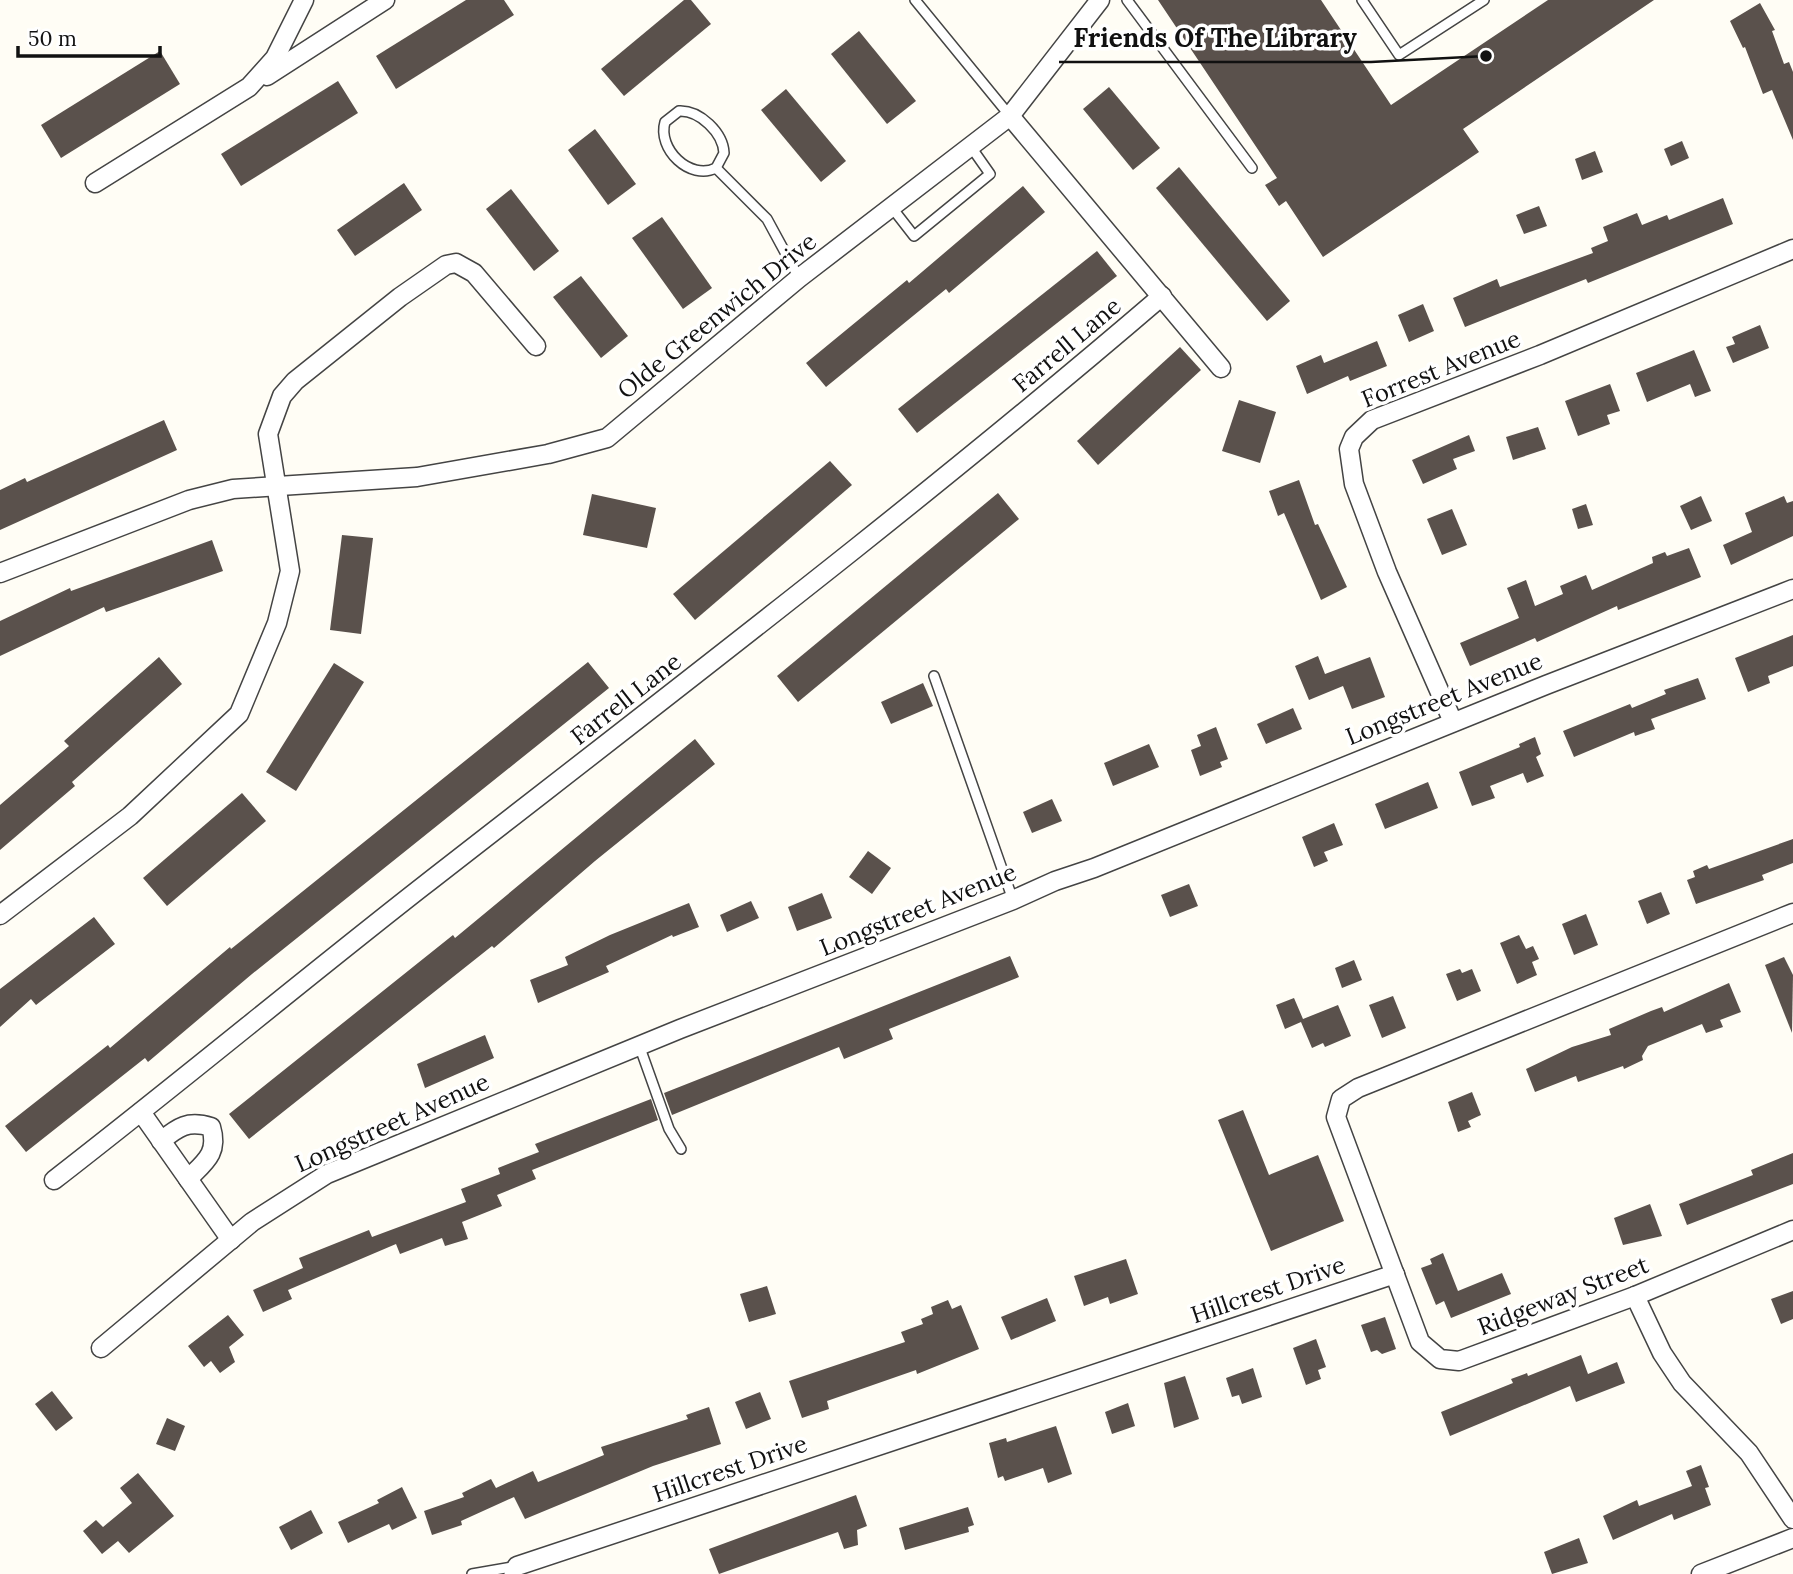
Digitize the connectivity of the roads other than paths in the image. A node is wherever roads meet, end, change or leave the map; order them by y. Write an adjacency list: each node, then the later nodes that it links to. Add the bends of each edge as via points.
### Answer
1 (304, 0): 8 (street, via 275,58)
2 (385, 0): 8 (street)
3 (915, 0): 9 (lane)
4 (1100, 0): 9 (street, Olde Greenwich Drive)
5 (1362, 0): 6 (lane, via 1399,55)
6 (1484, 0)
7 (1133, 2): 12 (lane)
8 (249, 87): 13 (street)
9 (1010, 116): 10 (street, Olde Greenwich Drive); 17 (street)
10 (971, 147): 14 (street, Olde Greenwich Drive); 14 (lane, via 990,174 914,236)
11 (716, 168): 11 (lane, via 724,153 720,136 696,113 679,111 671,116 663,131 667,147 691,170); 16 (lane, via 767,219)
12 (1252, 168)
13 (95, 183)
14 (892, 209): 16 (street, Olde Greenwich Drive)
15 (1793, 249): 24 (street, Forrest Avenue, via 1372,420 1354,437 1349,460 1354,484)
16 (799, 278): 20 (street, Olde Greenwich Drive, via 607,438 548,454 417,477)
17 (1162, 296): 19 (street); 29 (street, Farrell Lane, via 915,502)
18 (536, 345): 20 (street, via 474,273 466,266 446,265 355,330 282,396 268,433)
19 (1221, 368)
20 (274, 485): 21 (street, Olde Greenwich Drive, via 189,500); 27 (street, via 290,571 277,623 239,714 130,816)
21 (0, 573)
22 (1793, 589): 24 (street, Longstreet Avenue)
23 (934, 676): 25 (lane)
24 (1452, 722): 25 (street, Longstreet Avenue)
25 (1013, 900): 28 (street, Longstreet Avenue)
26 (1793, 913): 36 (street, via 1358,1087 1341,1100 1337,1123)
27 (0, 915)
28 (639, 1045): 31 (lane, via 669,1129); 35 (street, Longstreet Avenue, via 327,1174)
29 (141, 1112): 30 (street); 33 (street, Farrell Lane)
30 (160, 1141): 32 (street); 32 (street, via 182,1124 211,1127 216,1142 211,1157)
31 (681, 1149)
32 (188, 1179): 35 (street)
33 (54, 1180)
34 (1793, 1230): 37 (street, Ridgeway Street)
35 (231, 1240): 38 (street, Longstreet Avenue)
36 (1395, 1274): 37 (street, Ridgeway Street, via 1420,1342 1429,1352 1453,1361); 41 (street, Hillcrest Drive)
37 (1634, 1296): 39 (street, via 1682,1383 1749,1452)
38 (101, 1348)
39 (1793, 1519)
40 (1793, 1538): 43 (street)
41 (513, 1570): 42 (lane)
42 (472, 1574)
43 (1701, 1574)

